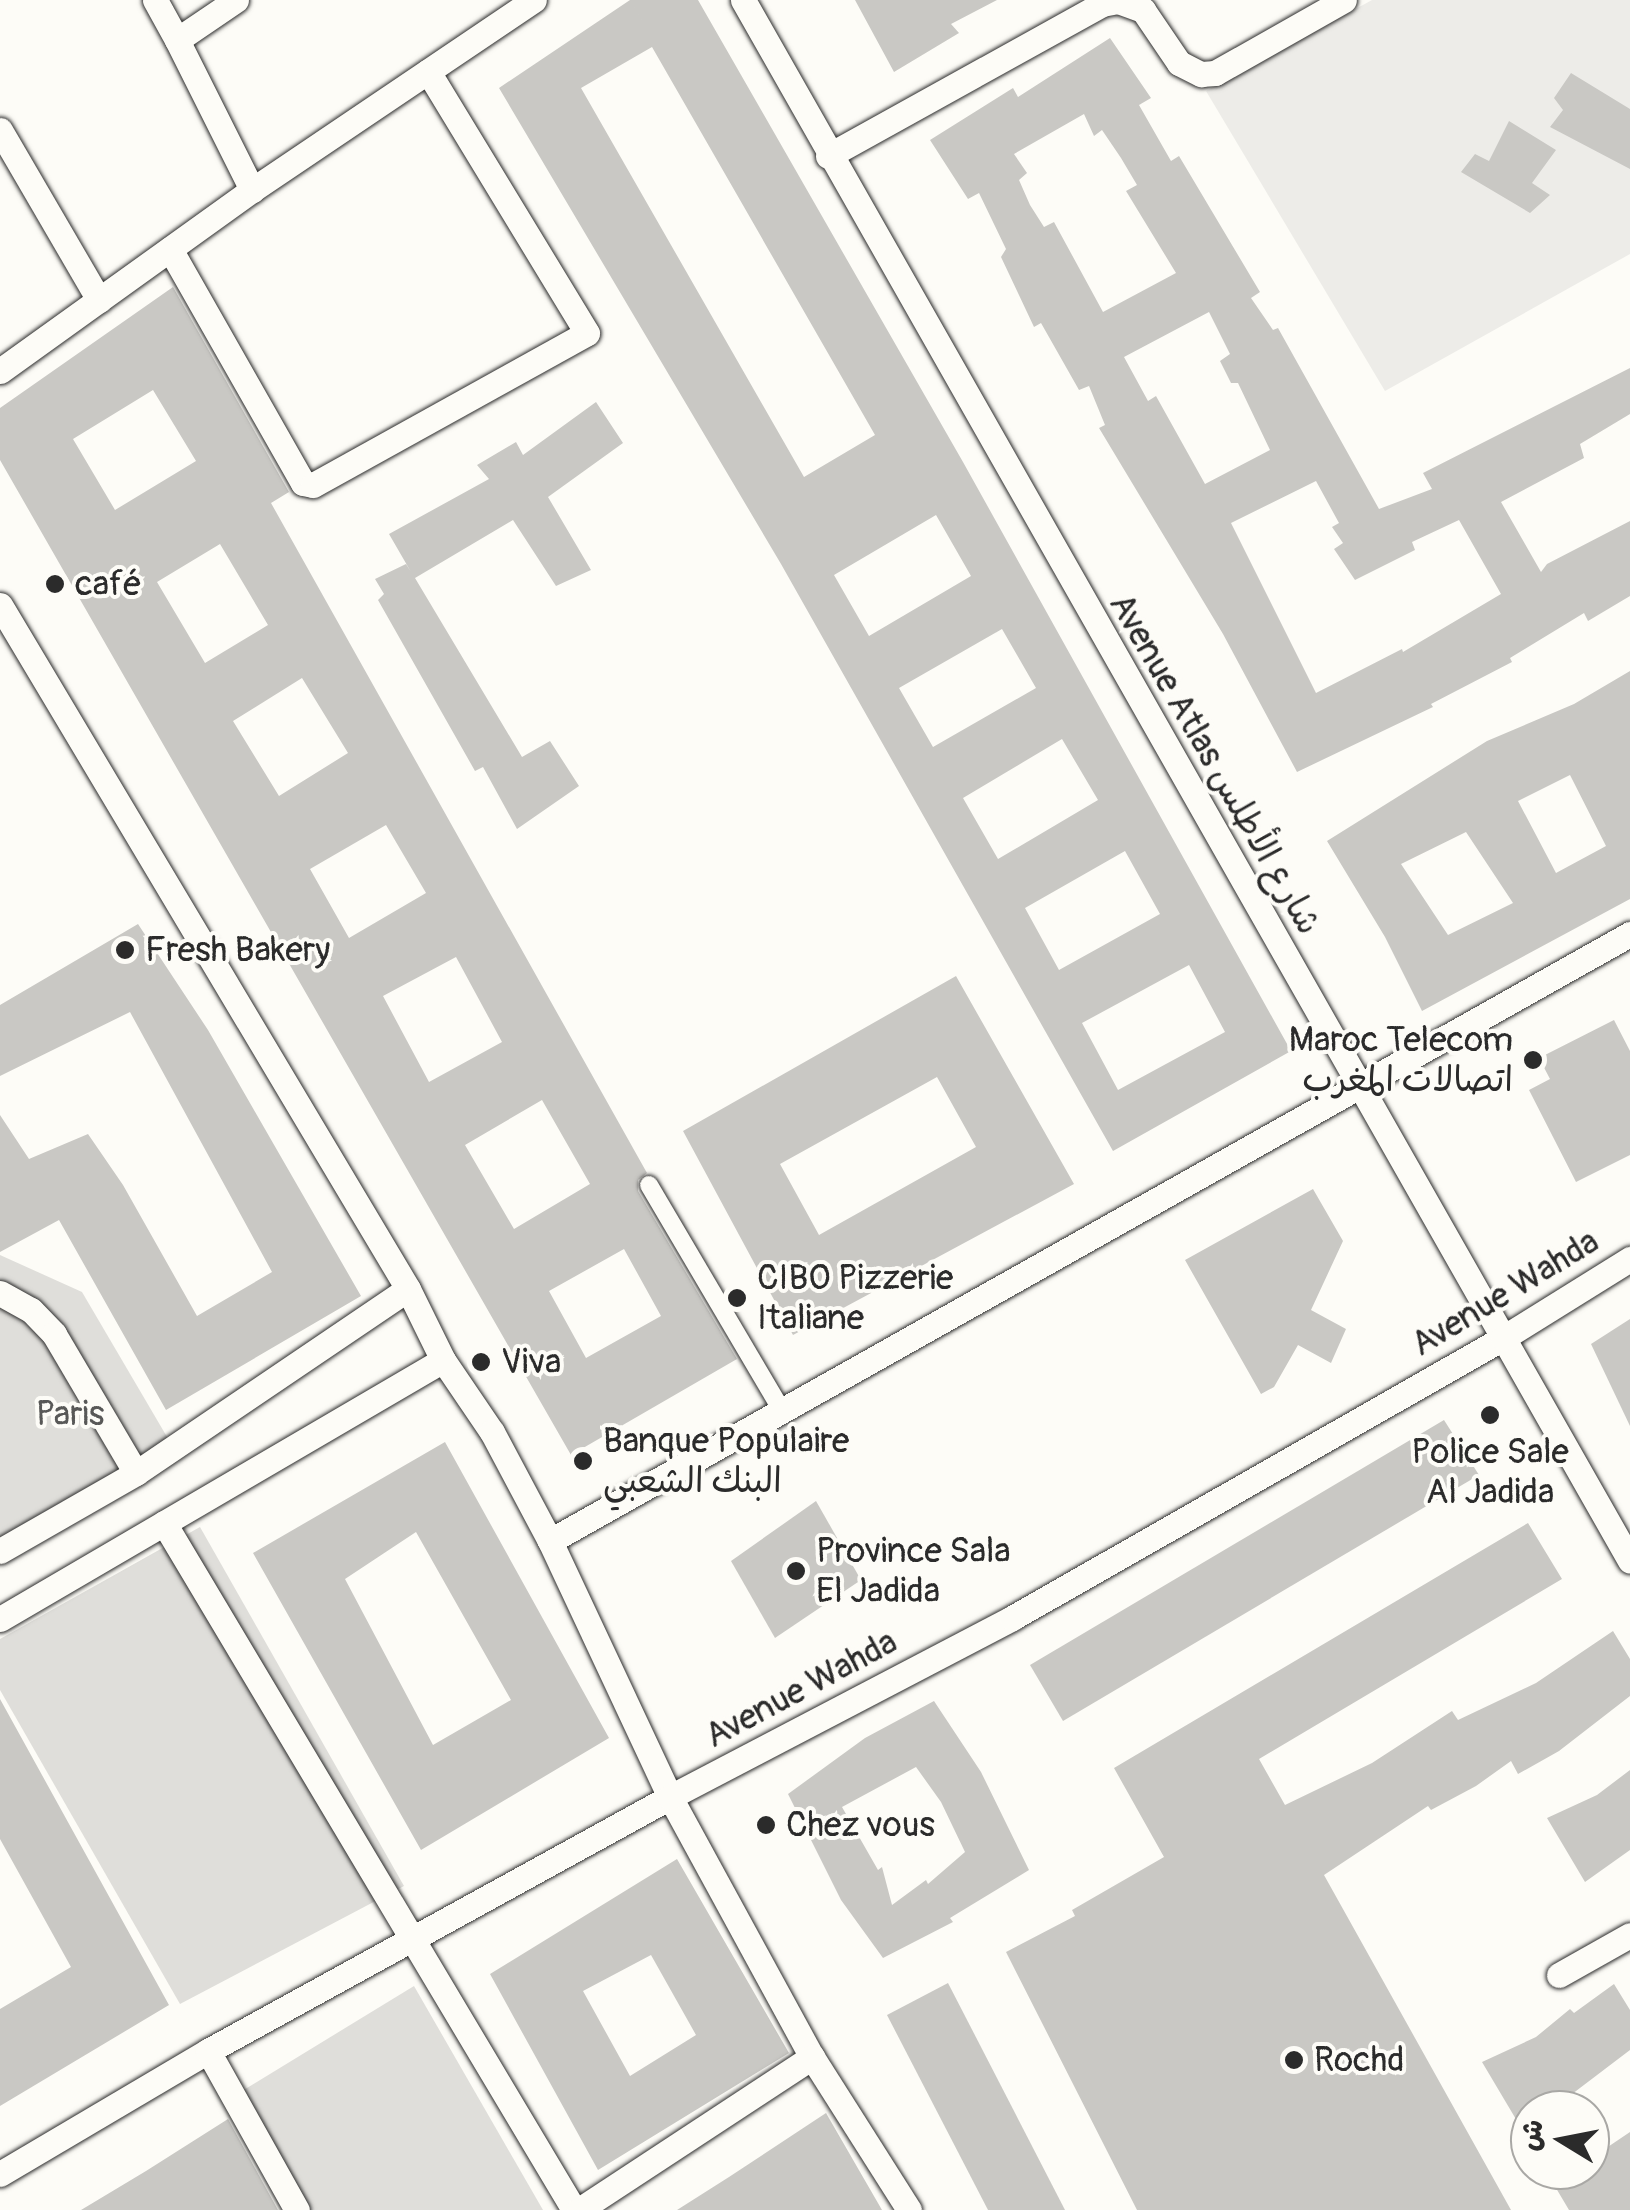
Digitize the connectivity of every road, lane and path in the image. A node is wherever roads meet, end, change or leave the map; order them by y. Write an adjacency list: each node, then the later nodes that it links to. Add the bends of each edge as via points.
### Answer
1 (155, 0): 6 (street)
2 (236, 0): 6 (street)
3 (534, 0): 7 (street)
4 (743, 0): 9 (street, Avenue Atlas شارع الأطلس)
5 (1344, 0): 9 (street, via 1215,73 1201,74 1179,62 1143,10 1118,1 1102,4)
6 (177, 40): 10 (street)
7 (428, 71): 10 (street); 11 (street, via 586,333 314,485 303,483)
8 (0, 130): 12 (street)
9 (828, 156): 16 (street, Avenue Atlas شارع الأطلس)
10 (252, 190): 11 (street)
11 (170, 249): 12 (street)
12 (99, 300): 13 (street)
13 (0, 371)
14 (0, 605): 19 (street)
15 (1630, 934): 16 (street)
16 (1360, 1088): 21 (street, Avenue Atlas شارع الأطلس); 23 (street)
17 (649, 1185): 23 (street)
18 (1630, 1259): 21 (street, Avenue Wahda)
19 (408, 1289): 22 (street); 24 (street)
20 (0, 1292): 24 (street, via 54,1334)
21 (1503, 1338): 28 (street, Avenue Atlas شارع الأطلس); 30 (street, Avenue Wahda, via 1012,1618)
22 (443, 1360): 25 (street); 26 (street, via 492,1432)
23 (782, 1411): 26 (street)
24 (136, 1473): 27 (street)
25 (164, 1523): 29 (street); 32 (street)
26 (550, 1540): 30 (street)
27 (0, 1551)
28 (1630, 1561)
29 (0, 1618)
30 (670, 1797): 32 (street, Avenue Wahda); 35 (street)
31 (1630, 1935): 33 (street)
32 (413, 1938): 34 (street, Avenue Wahda); 38 (street)
33 (1559, 1975)
34 (208, 2051): 36 (street, Avenue Wahda); 37 (street)
35 (812, 2057): 38 (street); 39 (street)
36 (0, 2174)
37 (297, 2210)
38 (576, 2210)
39 (909, 2210)

